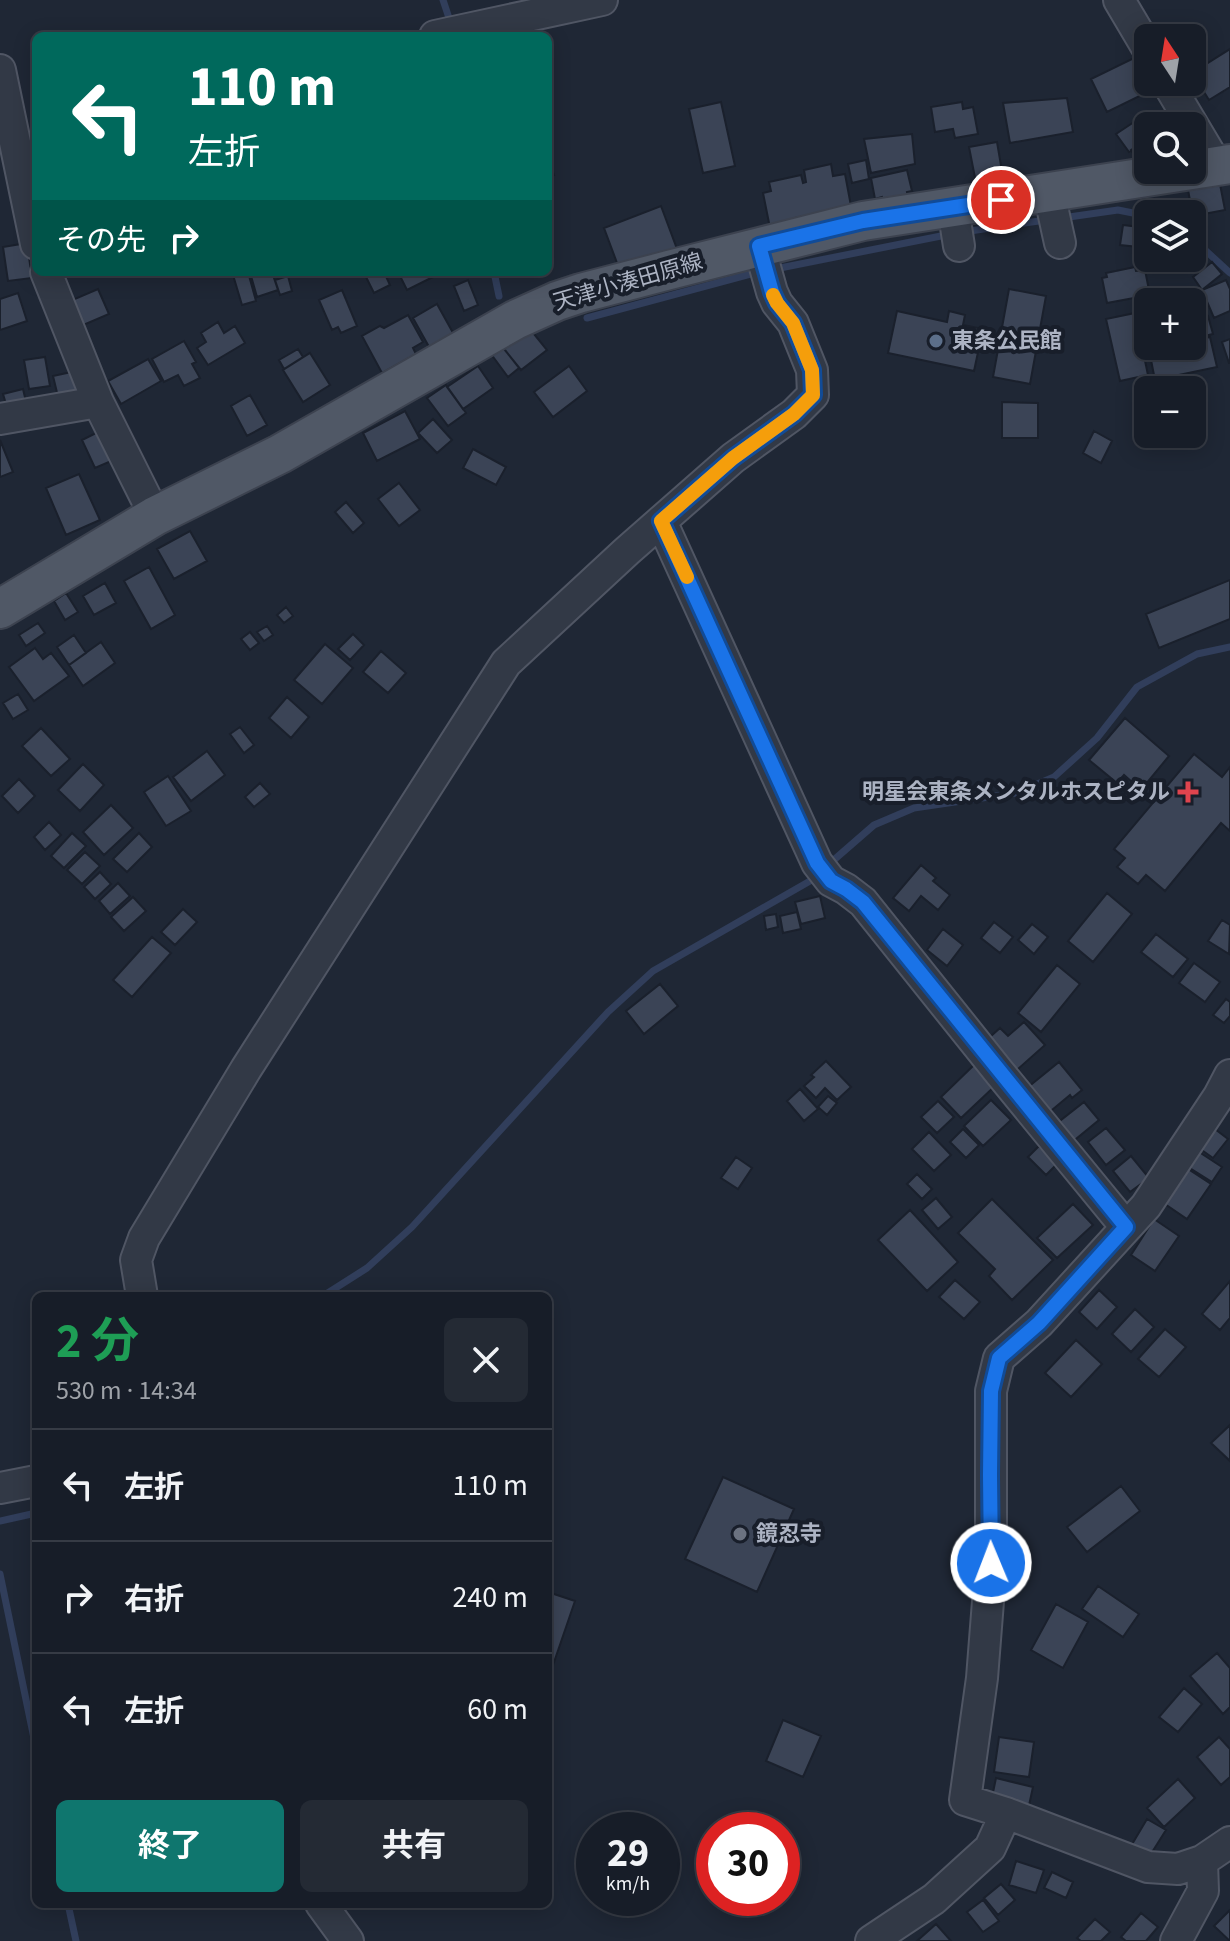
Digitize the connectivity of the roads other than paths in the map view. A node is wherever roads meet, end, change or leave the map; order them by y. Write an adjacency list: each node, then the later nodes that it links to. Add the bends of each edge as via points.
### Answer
1 (602, 0): 4 (street)
2 (1119, 0): 3 (street)
3 (1134, 25)
4 (454, 32)
5 (0, 70): 7 (street)
6 (1176, 96): 8 (street)
7 (16, 123): 10 (street)
8 (1223, 165): 9 (main road, 天津小湊田原線)
9 (1051, 202): 11 (street); 12 (main road, 天津小湊田原線, via 955,225 863,221)
10 (32, 223)
11 (1060, 243)
12 (763, 262): 16 (main road, 天津小湊田原線, via 581,293 536,309 280,454); 17 (street, via 777,303 793,323 812,370 813,395)
13 (48, 276): 14 (street)
14 (98, 402): 15 (street); 16 (street)
15 (0, 419)
16 (155, 516): 18 (main road, 天津小湊田原線)
17 (661, 521): 20 (street, via 824,872 863,902); 21 (street, via 506,663 144,1238 136,1260)
18 (0, 609)
19 (1230, 1075): 20 (street, via 1146,1206)
20 (1126, 1227): 24 (street, via 1039,1323 999,1358 991,1391 991,1563 965,1800)
21 (141, 1292)
22 (32, 1482): 23 (street)
23 (0, 1488)
24 (1006, 1813): 26 (street, via 1148,1867 1178,1869); 29 (street, via 990,1848 934,1899)
25 (1230, 1842): 26 (street)
26 (1202, 1861): 30 (street, via 1203,1891)
27 (324, 1908): 28 (street)
28 (348, 1941)
29 (871, 1941)
30 (1176, 1941)

